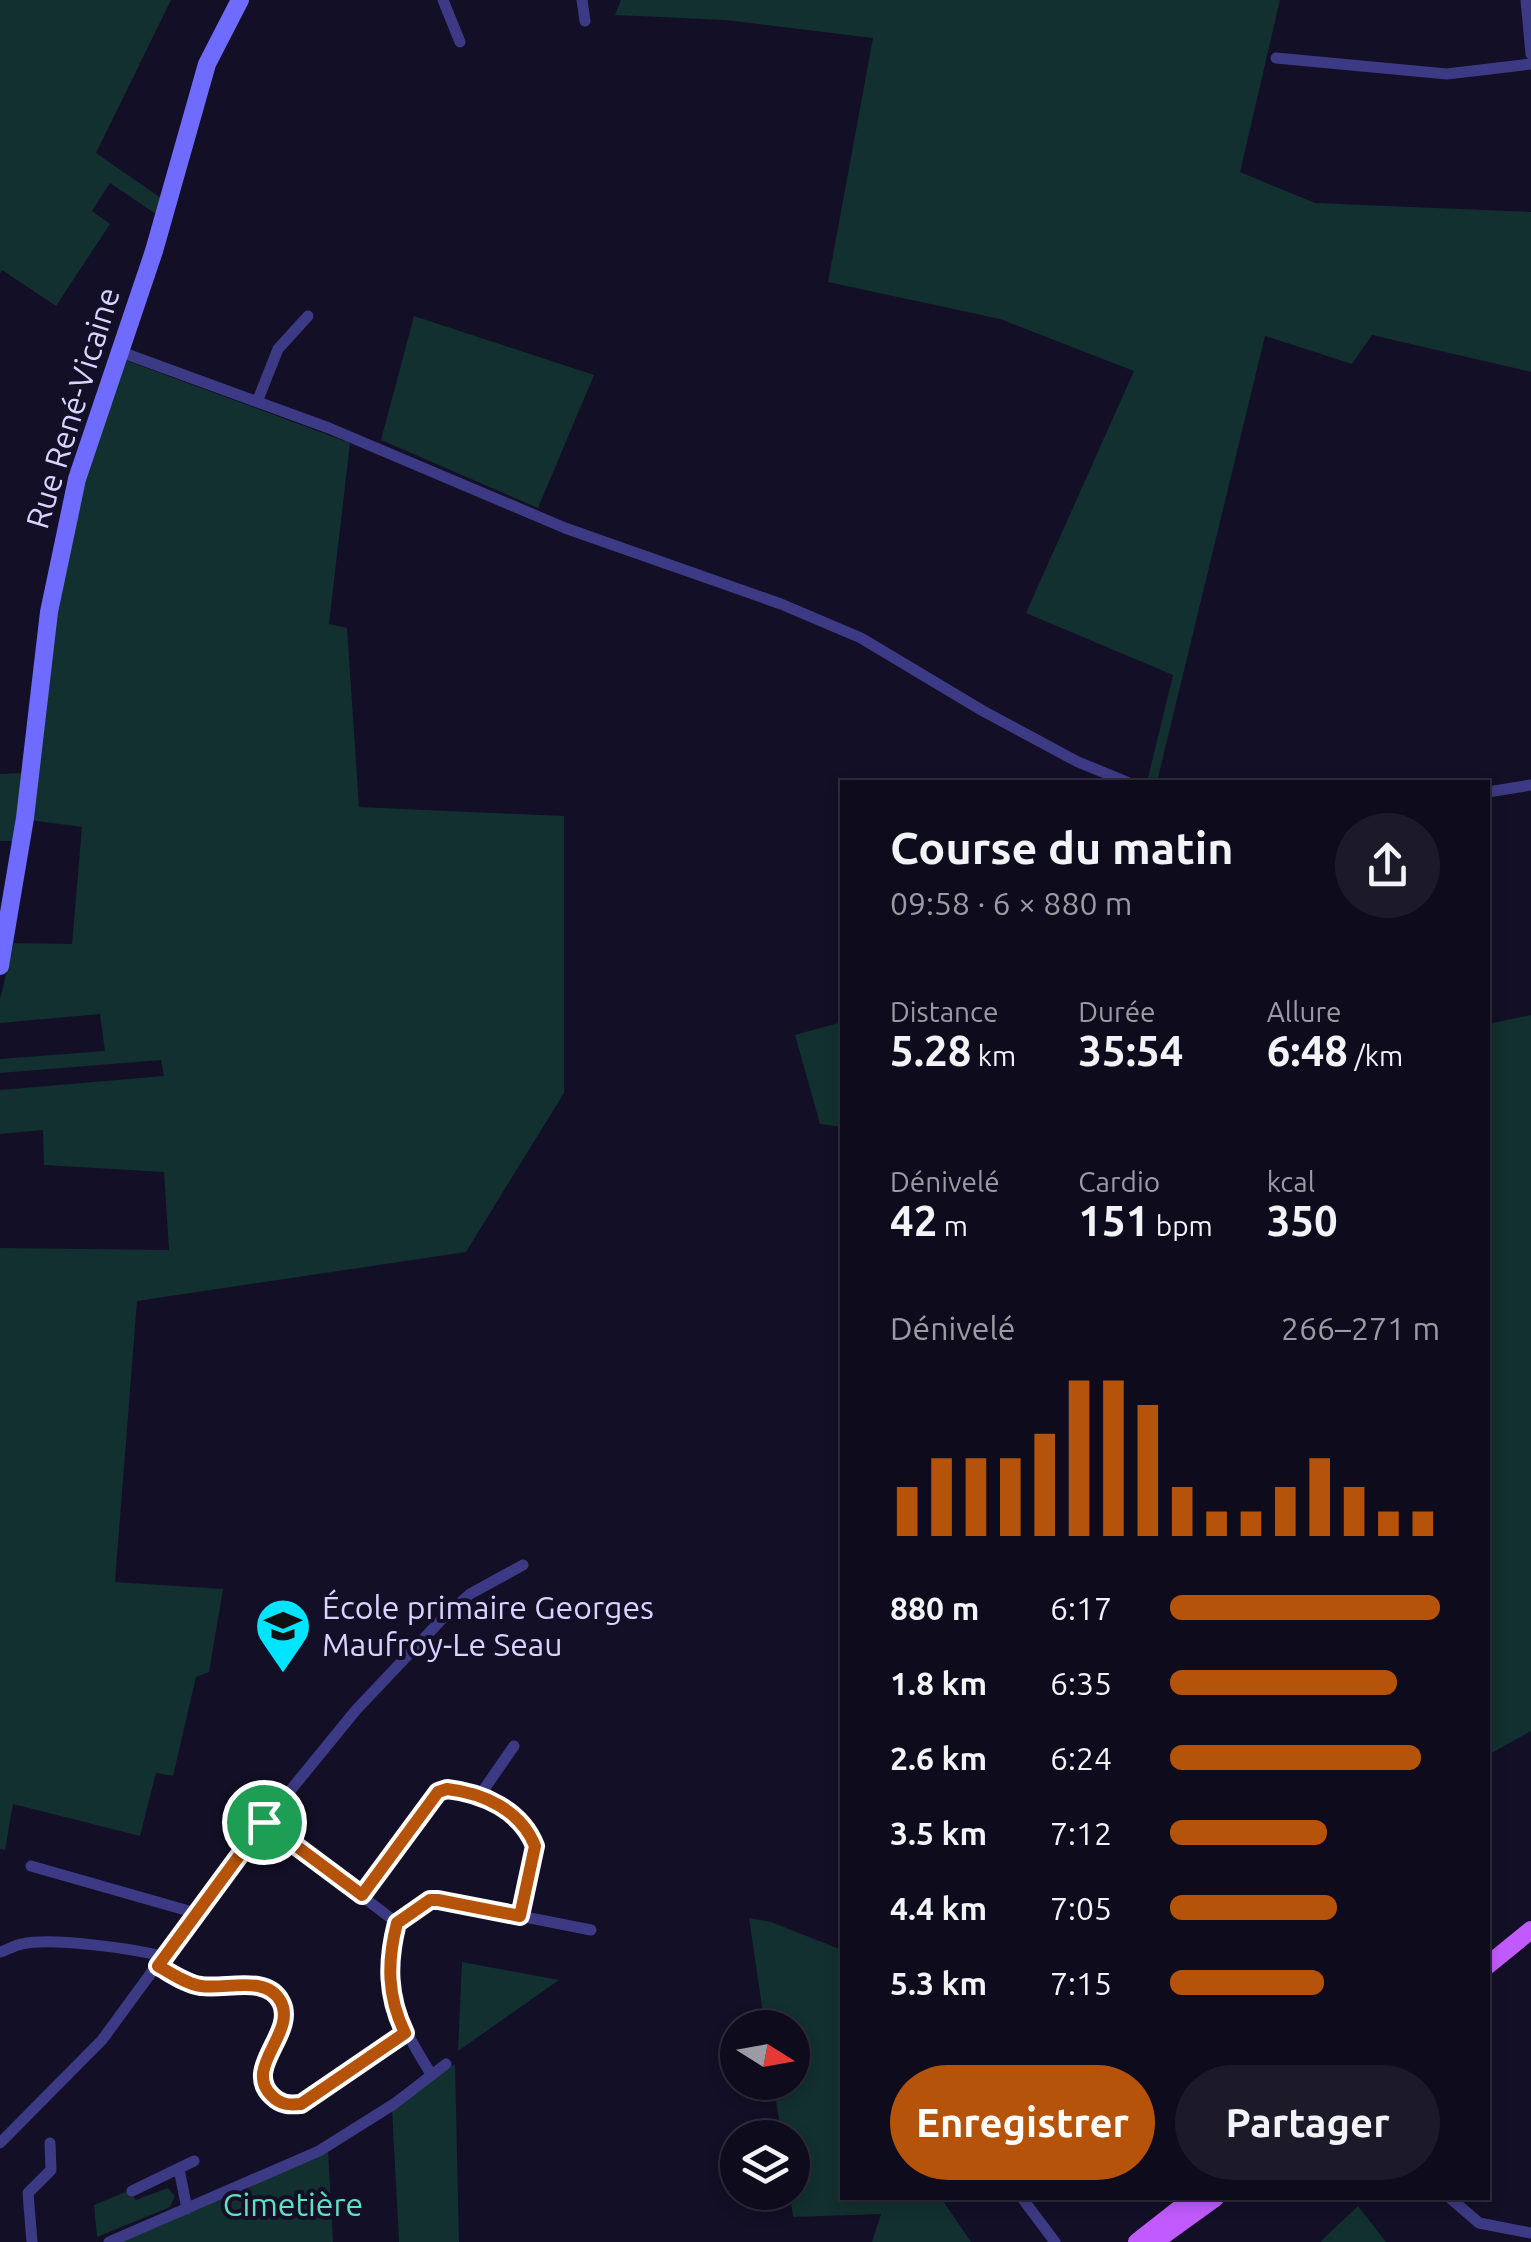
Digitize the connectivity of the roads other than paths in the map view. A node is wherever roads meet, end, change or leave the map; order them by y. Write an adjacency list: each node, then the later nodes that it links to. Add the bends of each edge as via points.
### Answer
1 (240, 0): 11 (street, Rue René-Vicaine, via 207,64)
2 (443, 0): 6 (street)
3 (582, 0): 5 (street)
4 (1526, 0): 7 (street)
5 (585, 21)
6 (460, 42)
7 (1531, 54)
8 (1276, 58): 9 (street, via 1447,74)
9 (1531, 64)
10 (308, 316): 12 (street, via 278,349)
11 (121, 352): 12 (street); 16 (street, Rue René-Vicaine, via 83,458 55,574)
12 (257, 402): 13 (street, via 565,528 845,632 1046,745)
13 (1123, 780)
14 (1531, 785): 15 (street)
15 (1490, 792)
16 (0, 966)
17 (524, 1565): 20 (street, via 470,1594 444,1617)
18 (514, 1746): 19 (street)
19 (480, 1795): 22 (street, via 438,1792); 24 (street, via 494,1800 535,1846)
20 (264, 1822): 22 (street); 23 (street)
21 (31, 1866): 23 (street)
22 (362, 1895): 25 (street)
23 (196, 1912): 30 (street)
24 (520, 1916): 25 (street, via 430,1900); 26 (street)
25 (397, 1923): 33 (street, via 389,1976)
26 (590, 1930)
27 (1531, 1930): 31 (main road)
28 (1531, 1944): 32 (main road)
29 (0, 1952): 30 (street, via 24,1943 102,1946 142,1950)
30 (162, 1961): 33 (street, via 204,1987 275,1992 284,2020 262,2081 288,2105 316,2095); 36 (street, via 102,2040)
31 (1490, 1963)
32 (1490, 1976)
33 (405, 2033): 35 (street)
34 (446, 2064): 35 (street)
35 (431, 2074): 45 (street, via 319,2151)
36 (0, 2143)
37 (50, 2143): 47 (street, via 51,2170 28,2193)
38 (194, 2161): 39 (street)
39 (179, 2168): 40 (street); 45 (street)
40 (132, 2191)
41 (1024, 2200): 49 (street)
42 (1190, 2200): 50 (main road)
43 (1212, 2200): 51 (main road)
44 (1452, 2200): 46 (street, via 1479,2223)
45 (186, 2209): 48 (street)
46 (1531, 2234)
47 (32, 2242)
48 (109, 2242)
49 (1055, 2242)
50 (1136, 2242)
51 (1154, 2242)

